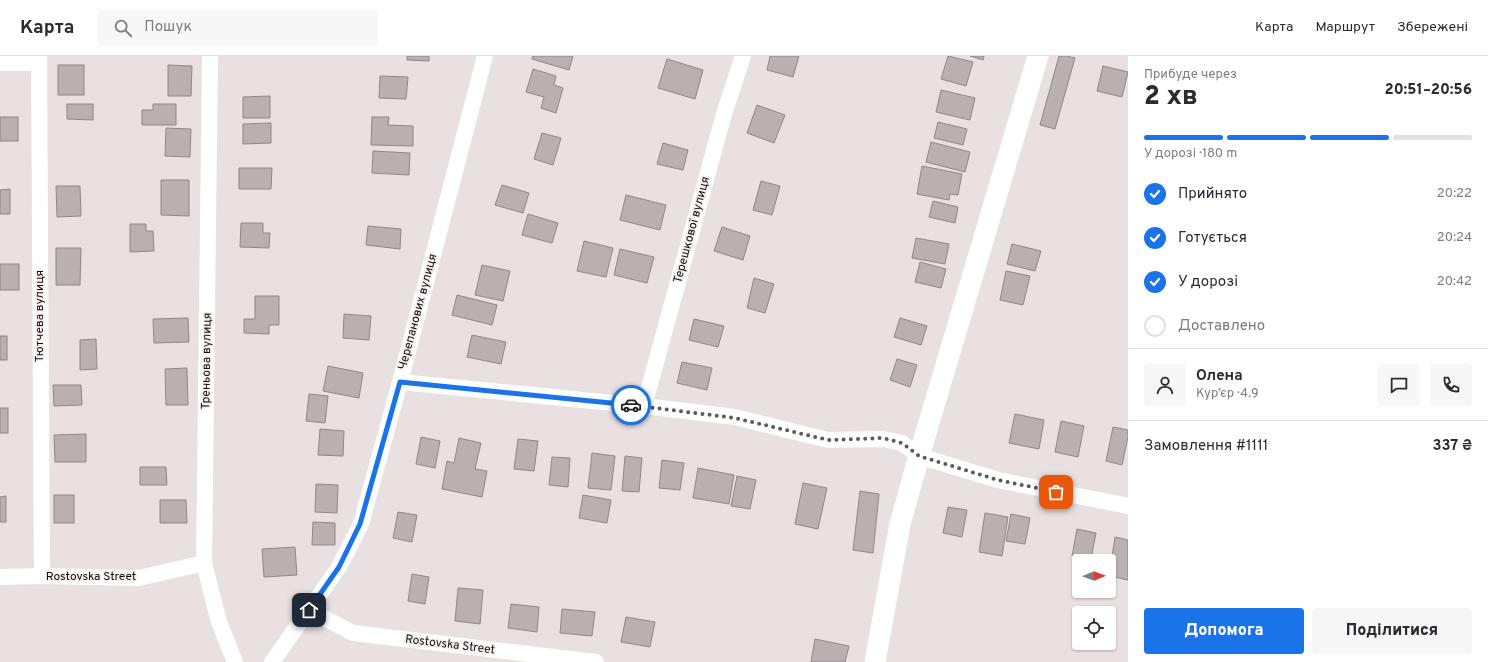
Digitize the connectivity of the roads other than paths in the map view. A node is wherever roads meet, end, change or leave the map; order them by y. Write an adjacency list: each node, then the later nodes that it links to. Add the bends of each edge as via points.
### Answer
1 (210, 56): 11 (street, Треньова вулиця)
2 (485, 56): 7 (street, Черепанових вулиця)
3 (743, 56): 8 (street, Терешкової вулиця, via 724,114)
4 (1038, 56): 9 (street)
5 (39, 60): 6 (street); 12 (street, Тютчева вулиця)
6 (0, 63)
7 (400, 382): 8 (street); 14 (street, Черепанових вулиця, via 360,524 339,567)
8 (644, 406): 9 (street, via 735,418 828,440 883,438 902,443)
9 (919, 456): 10 (street, via 998,480); 18 (street, via 900,524)
10 (1128, 506)
11 (204, 563): 12 (street, Rostovska Street, via 139,578); 15 (street, Треньова вулиця, via 219,622)
12 (42, 576): 13 (street, Rostovska Street)
13 (0, 577)
14 (309, 610): 16 (street, Черепанових вулиця); 17 (street, Rostovska Street, via 352,633)
15 (235, 662)
16 (272, 662)
17 (596, 662)
18 (875, 662)

